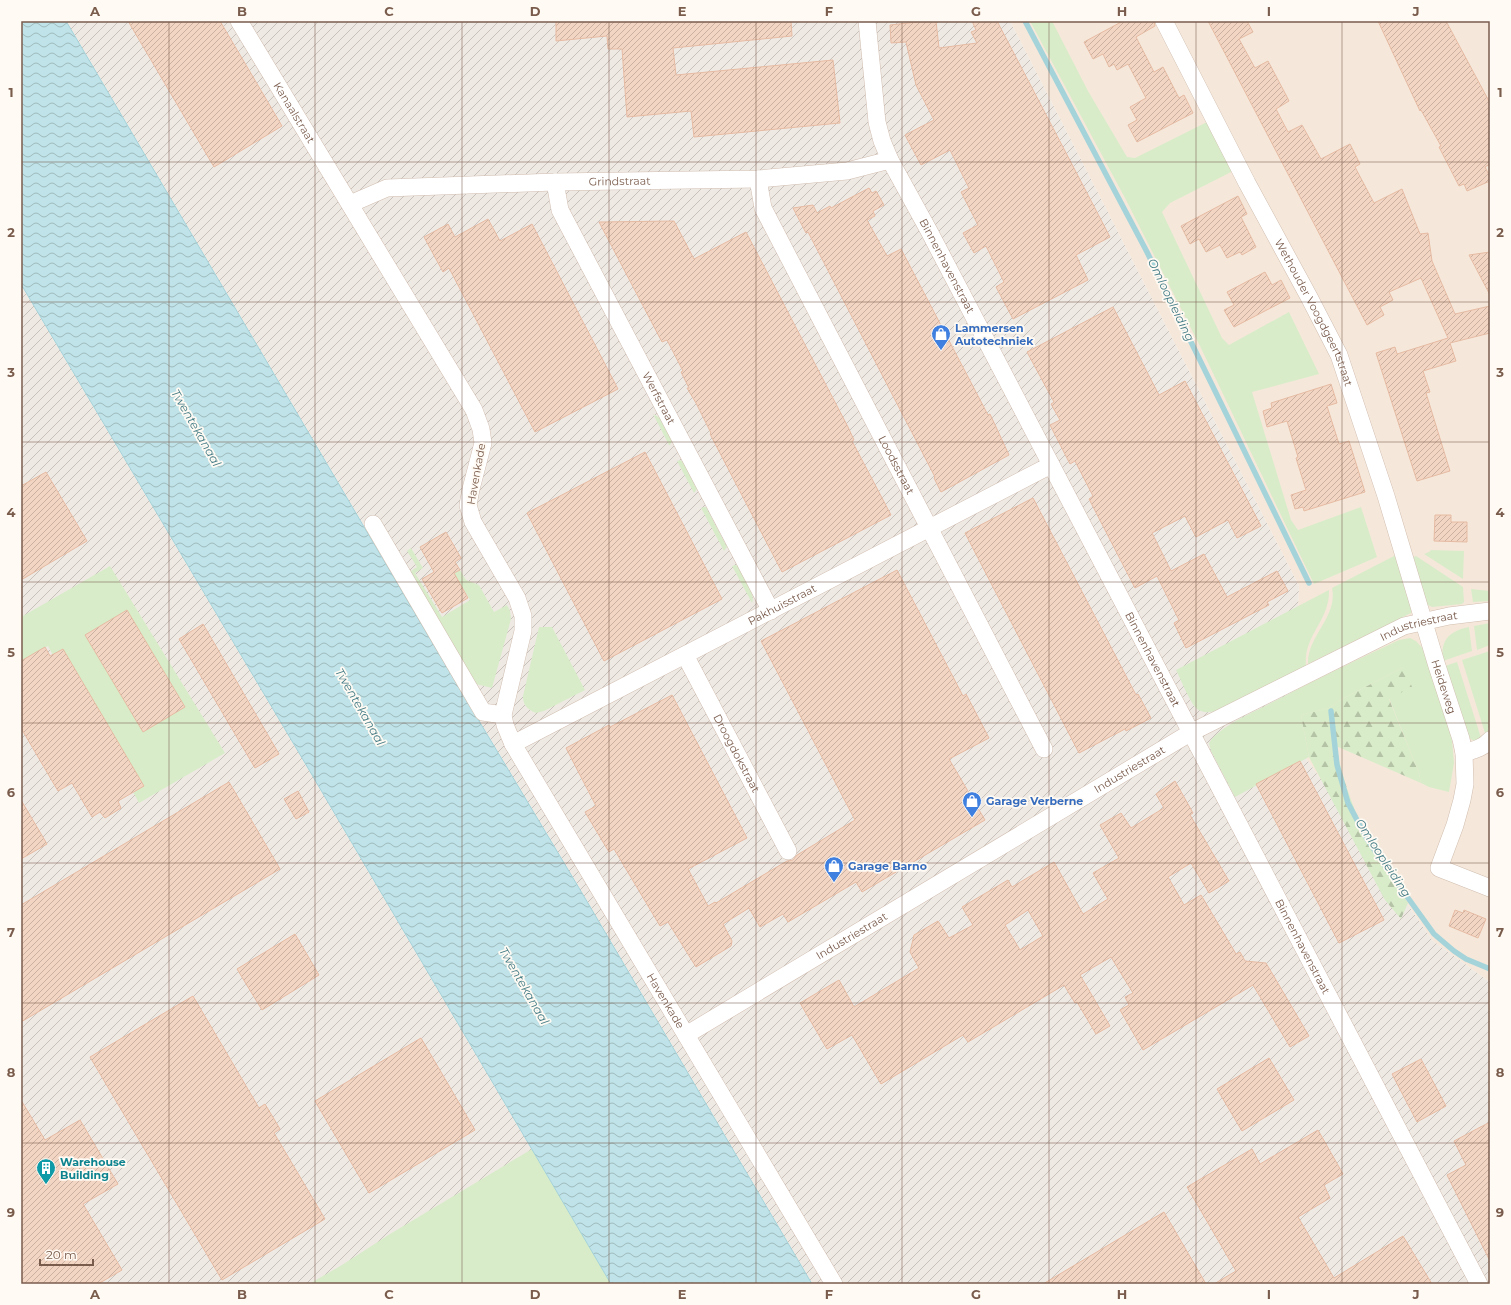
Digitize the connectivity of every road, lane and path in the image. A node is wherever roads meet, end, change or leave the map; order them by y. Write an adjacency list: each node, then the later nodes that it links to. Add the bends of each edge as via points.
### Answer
1 (239, 21): 7 (street, Kanaalstraat)
2 (867, 21): 4 (street, Binnenhavenstraat, via 877,122)
3 (1164, 21): 13 (street, Wethouder Voogdgeertstraat, via 1339,355)
4 (890, 160): 5 (street, Grindstraat, via 848,171); 8 (street, Binnenhavenstraat)
5 (758, 179): 6 (street, Grindstraat); 10 (street, Loodsstraat, via 763,208)
6 (555, 182): 7 (street, Grindstraat, via 387,188); 11 (street, Werfstraat, via 560,210)
7 (350, 204): 15 (street, Havenkade, via 474,410 481,428 483,443 468,505 473,522 517,598 523,616 523,631)
8 (1051, 465): 10 (street, Pakhuisstraat); 16 (street, Binnenhavenstraat)
9 (373, 524): 15 (street, via 483,712)
10 (930, 528): 11 (street, Pakhuisstraat); 19 (street, Loodsstraat)
11 (772, 611): 14 (street, Pakhuisstraat)
12 (1490, 611): 13 (street, Industriestraat)
13 (1424, 621): 16 (street, Industriestraat, via 1404,626); 20 (street, Heideweg)
14 (685, 655): 18 (street, Pakhuisstraat); 21 (street, Droogdokstraat)
15 (503, 714): 18 (street, Havenkade)
16 (1190, 733): 23 (street, Industriestraat); 25 (street, Binnenhavenstraat)
17 (1490, 740): 20 (street, via 1486,745)
18 (513, 744): 23 (street, Havenkade)
19 (1044, 749)
20 (1464, 753): 22 (street, Heideweg, via 1465,784 1462,800 1439,868)
21 (788, 851)
22 (1490, 888)
23 (686, 1035): 24 (street, Havenkade)
24 (834, 1284)
25 (1480, 1284)

